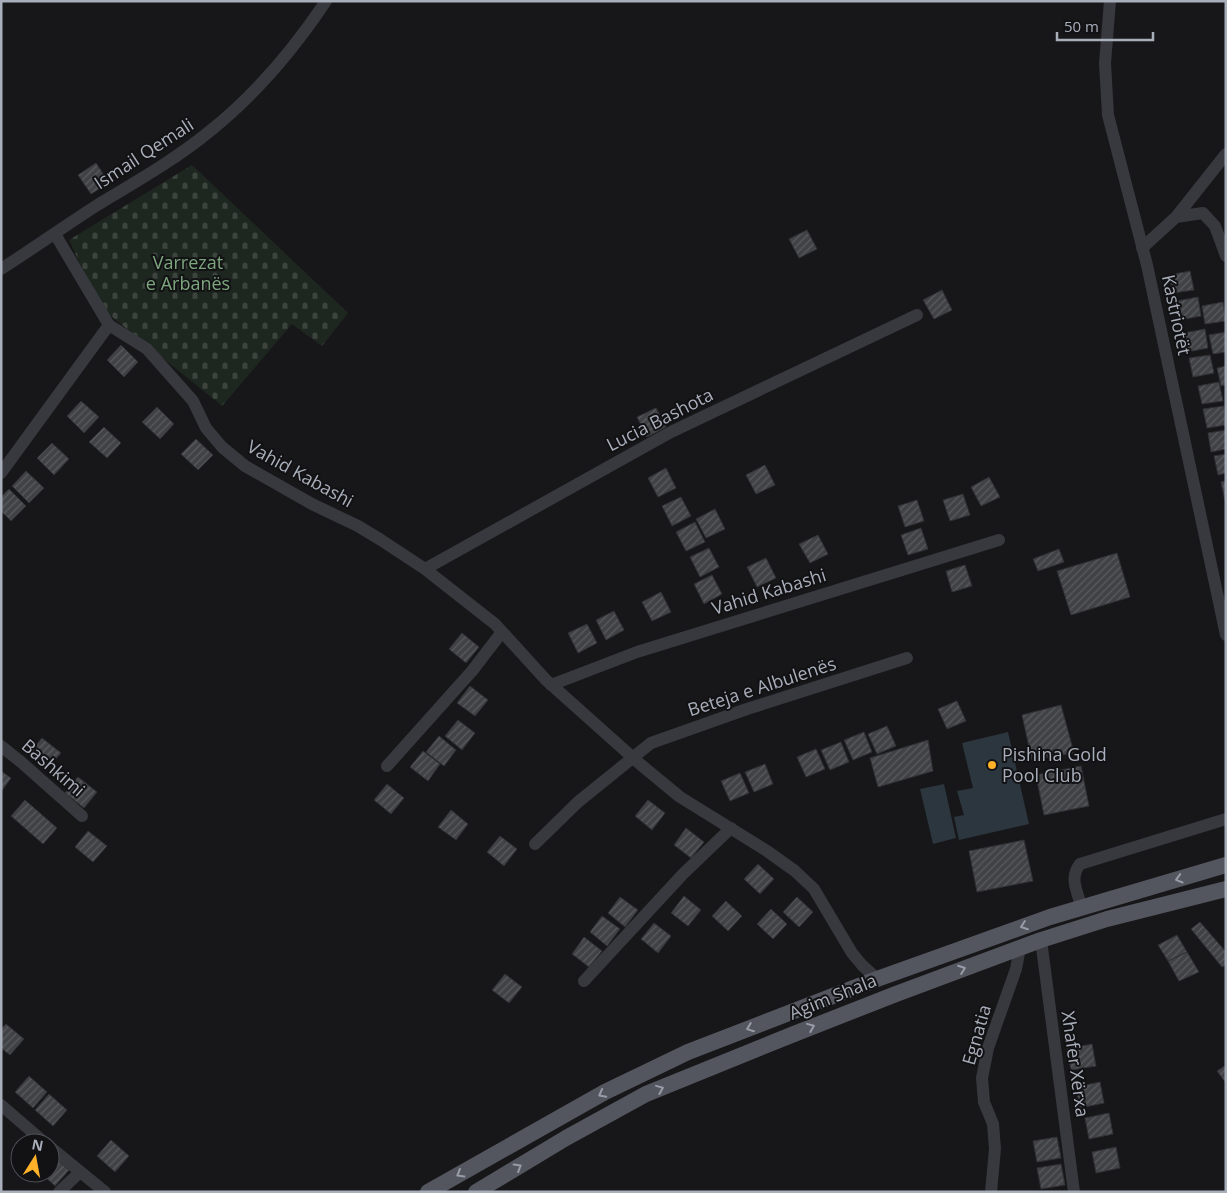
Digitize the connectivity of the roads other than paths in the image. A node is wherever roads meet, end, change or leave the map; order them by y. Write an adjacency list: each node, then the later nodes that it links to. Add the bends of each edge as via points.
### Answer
1 (326, 1): 5 (street, Ismail Qemali, via 262,83 212,130 187,150)
2 (1110, 1): 6 (street, Kastriotët, via 1105,63 1108,115)
3 (1226, 154): 4 (street)
4 (1176, 217): 6 (street); 7 (street, via 1204,213 1214,226)
5 (55, 234): 8 (street, Ismail Qemali); 10 (street, Vahid Kabashi)
6 (1142, 248): 14 (street, Kastriotët)
7 (1226, 256)
8 (1, 269)
9 (917, 315): 13 (street, Lucia Bashota, via 670,432)
10 (109, 325): 11 (street); 13 (street, Vahid Kabashi, via 147,349 194,401 206,428 245,466 358,526)
11 (1, 473)
12 (1000, 540): 18 (street, Vahid Kabashi, via 646,649)
13 (424, 569): 15 (street, Vahid Kabashi)
14 (1224, 616): 16 (street, Kastriotët)
15 (502, 632): 18 (street, Vahid Kabashi); 21 (street, via 472,671)
16 (1226, 635)
17 (907, 658): 20 (street, Beteja e Albulenës, via 651,743)
18 (551, 685): 20 (street, Vahid Kabashi)
19 (1, 746): 22 (street, Bashkimi)
20 (633, 758): 24 (street, Vahid Kabashi, via 680,797); 25 (street, Beteja e Albulenës, via 578,802)
21 (387, 766)
22 (82, 816)
23 (1226, 819): 28 (street, via 1080,864 1074,871 1074,880)
24 (731, 828): 31 (street, Vahid Kabashi, via 814,889 852,953); 32 (street, via 683,874)
25 (535, 844)
26 (1226, 866): 28 (main road, Agim Shala, one-way to 28)
27 (1226, 889): 29 (main road, Agim Shala, via 1107,919)
28 (1082, 908): 31 (main road, Agim Shala, one-way to 31)
29 (1040, 940): 30 (main road, Agim Shala); 42 (street, Xhafer Xërxa)
30 (1020, 948): 40 (main road, Agim Shala, one-way to 30, via 646,1094); 41 (street, Egnatia, via 1016,969 988,1048 982,1078 984,1102 993,1124 995,1149)
31 (877, 979): 39 (main road, Agim Shala, one-way to 39, via 688,1052 613,1088)
32 (584, 981)
33 (1, 1106): 34 (street)
34 (33, 1133)
35 (60, 1155): 36 (street)
36 (80, 1172): 37 (street); 38 (street)
37 (58, 1192)
38 (104, 1192)
39 (428, 1192)
40 (476, 1192)
41 (991, 1192)
42 (1074, 1192)

